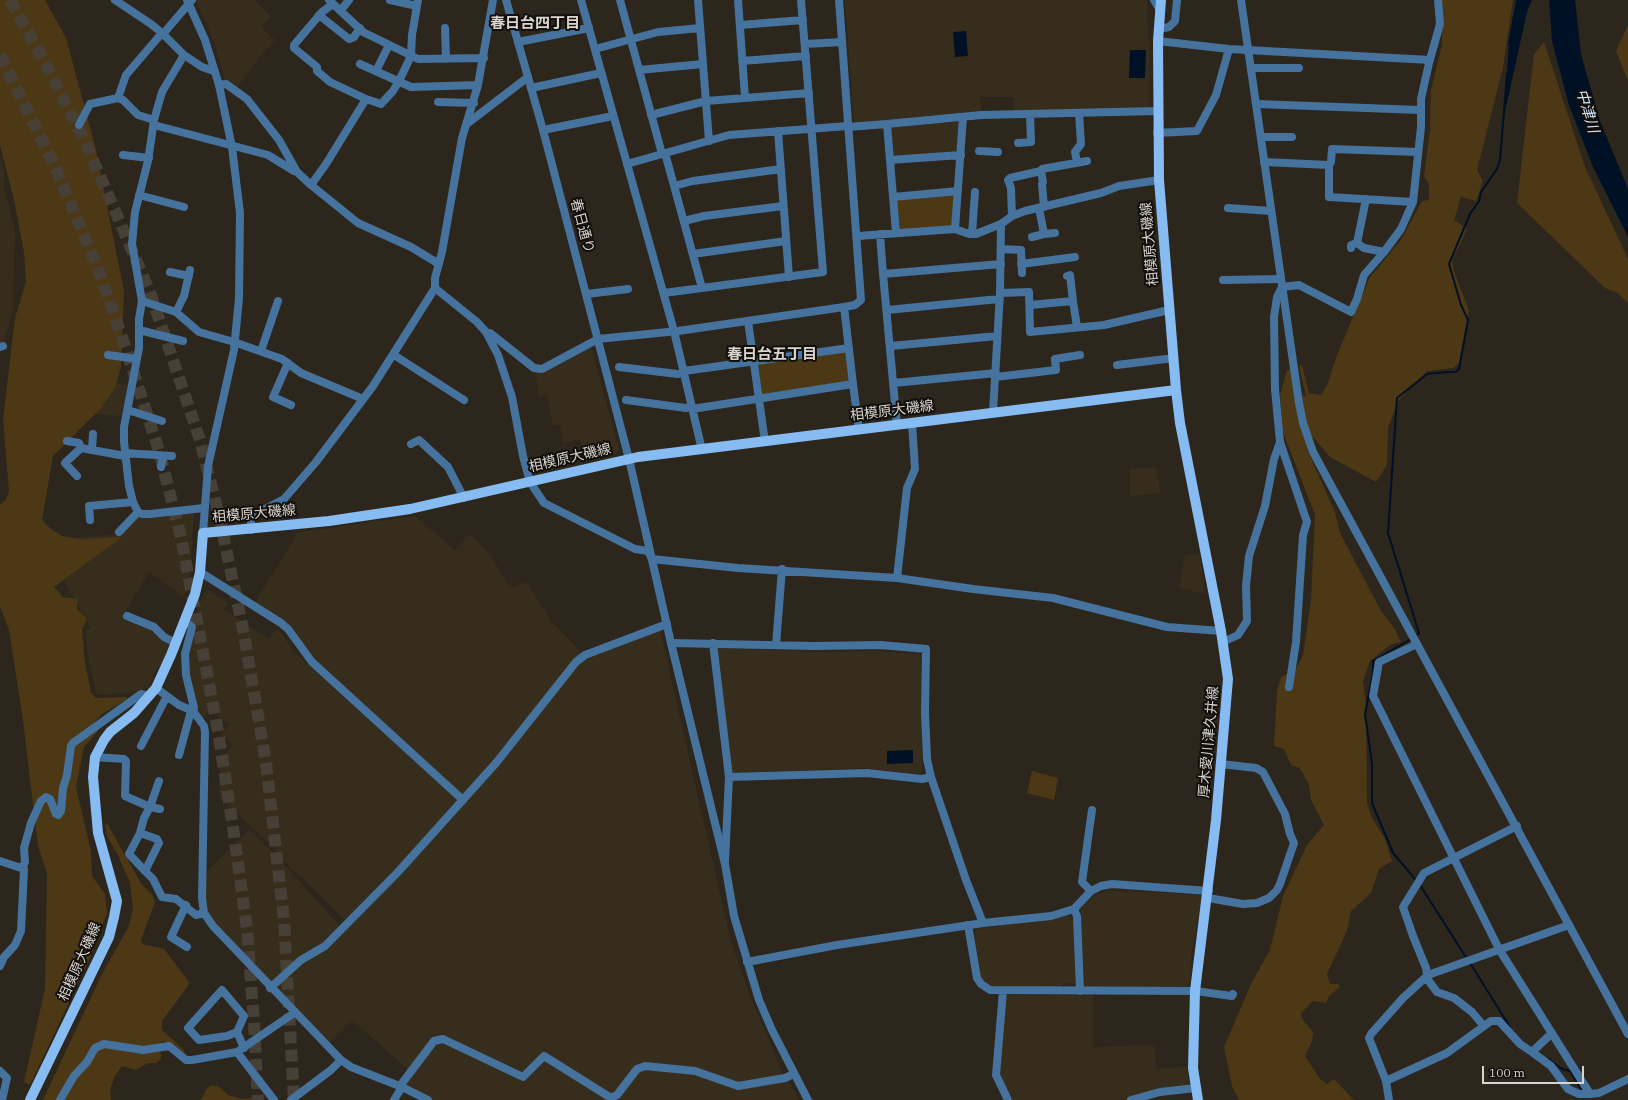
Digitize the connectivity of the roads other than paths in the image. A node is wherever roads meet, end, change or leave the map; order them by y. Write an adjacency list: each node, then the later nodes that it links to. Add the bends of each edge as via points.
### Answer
1 (115, 0): 30 (street)
2 (349, 0): 20 (street)
3 (390, 0): 19 (street)
4 (494, 0): 43 (street)
5 (506, 0): 33 (street, 春日通り)
6 (581, 0): 27 (street)
7 (620, 0): 31 (street)
8 (698, 0): 28 (street)
9 (738, 0): 24 (street)
10 (801, 0): 23 (street)
11 (839, 0): 34 (street)
12 (1154, 0): 21 (street)
13 (1161, 0): 21 (main road, 相模原大磯線)
14 (1177, 0): 29 (street, via 1175,22 1169,27)
15 (1241, 0): 39 (street)
16 (1438, 0): 45 (street, via 1440,24)
17 (189, 1): 30 (street); 52 (street)
18 (331, 2): 20 (street); 22 (street)
19 (418, 3): 41 (street)
20 (341, 10): 25 (street)
21 (1160, 10): 29 (main road, 相模原大磯線)
22 (319, 16): 25 (street, via 349,39 354,37); 63 (street, via 294,48 330,82)
23 (803, 20): 24 (street); 36 (street)
24 (740, 25): 46 (street)
25 (360, 28): 35 (street)
26 (445, 28): 44 (street)
27 (589, 28): 33 (street); 37 (street)
28 (700, 28): 31 (street); 48 (street)
29 (1159, 29): 32 (main road, 相模原大磯線)
30 (162, 33): 40 (street); 62 (street, via 126,75)
31 (630, 38): 37 (street); 50 (street)
32 (1158, 41): 38 (street); 69 (main road, 相模原大磯線)
33 (518, 42): 55 (street, 春日通り)
34 (842, 42): 36 (street); 79 (street)
35 (389, 44): 41 (street); 53 (street)
36 (805, 44): 42 (street)
37 (595, 49): 54 (street)
38 (1229, 49): 39 (street); 83 (street, via 1216,95 1197,131)
39 (1249, 50): 45 (street); 49 (street)
40 (184, 55): 52 (street, via 202,67); 75 (street, via 164,86)
41 (411, 56): 44 (street, via 418,59); 56 (street)
42 (806, 56): 46 (street); 60 (street)
43 (484, 58): 44 (street); 58 (street)
44 (446, 59)
45 (1430, 60): 68 (street)
46 (742, 61): 61 (street)
47 (360, 64): 53 (street)
48 (703, 64): 50 (street); 64 (street)
49 (1251, 68): 51 (street); 67 (street)
50 (639, 70): 72 (street)
51 (1294, 70)
52 (214, 71): 57 (street)
53 (376, 71): 56 (street)
54 (601, 73): 59 (street); 73 (street)
55 (528, 77): 59 (street, 春日通り); 76 (street)
56 (399, 81): 58 (street, via 411,87); 63 (street, via 381,104)
57 (219, 85): 88 (street); 104 (street, via 226,84 246,99 279,140)
58 (478, 85): 66 (street)
59 (531, 88): 81 (street, 春日通り)
60 (809, 93): 61 (street); 80 (street)
61 (745, 97): 64 (street)
62 (118, 98): 75 (street, via 138,115); 78 (street, via 90,104)
63 (366, 99): 106 (street)
64 (706, 101): 72 (street); 86 (street)
65 (438, 102): 66 (street)
66 (474, 103): 76 (street)
67 (1256, 104): 68 (street); 84 (street)
68 (1420, 110): 91 (street)
69 (1158, 111): 70 (street); 83 (main road, 相模原大磯線)
70 (1080, 113): 71 (street); 98 (street, via 1081,144 1075,152)
71 (1030, 114): 74 (street); 87 (street, via 1031,142)
72 (651, 115): 92 (street)
73 (613, 116): 81 (street); 100 (street)
74 (963, 117): 77 (street); 94 (street)
75 (154, 122): 88 (street); 95 (street)
76 (468, 123): 135 (street, via 462,138)
77 (887, 124): 79 (street); 96 (street)
78 (79, 125)
79 (848, 127): 80 (street); 128 (street)
80 (812, 129): 82 (street); 142 (street, via 823,272)
81 (543, 130): 149 (street, 春日通り)
82 (778, 131): 86 (street, via 729,135); 102 (street)
83 (1157, 133): 105 (main road, 相模原大磯線)
84 (1261, 137): 85 (street); 99 (street)
85 (1292, 137)
86 (709, 141): 92 (street)
87 (1021, 145)
88 (232, 146): 104 (street, via 268,156); 167 (street, via 240,213 239,298)
89 (979, 150): 90 (street)
90 (998, 152)
91 (1418, 152): 101 (street, via 1332,149); 113 (street)
92 (663, 153): 100 (street); 107 (street)
93 (122, 155): 95 (street)
94 (961, 155): 96 (street); 108 (street)
95 (149, 158): 110 (street)
96 (890, 160): 111 (street)
97 (1087, 161): 98 (street)
98 (1077, 162): 103 (street)
99 (1264, 162): 101 (street); 118 (street)
100 (627, 164): 148 (street)
101 (1329, 166): 112 (street, via 1328,196)
102 (781, 169): 107 (street); 114 (street)
103 (1041, 171): 116 (street); 119 (street, via 1008,180)
104 (297, 172): 106 (street)
105 (1159, 180): 116 (street, via 1119,186); 157 (main road, 相模原大磯線)
106 (311, 185): 135 (street, via 358,223 411,247)
107 (674, 186): 120 (street)
108 (958, 191): 111 (street); 122 (street)
109 (975, 192): 126 (street)
110 (139, 195): 115 (street, via 170,206); 151 (street, via 132,244)
111 (893, 197): 124 (street)
112 (1366, 199): 113 (street); 132 (street, via 1354,245)
113 (1413, 202): 132 (street, via 1401,229)
114 (783, 206): 120 (street); 130 (street)
115 (184, 207)
116 (1042, 207): 119 (street); 127 (street)
117 (1232, 210): 118 (street)
118 (1271, 211): 144 (street)
119 (1012, 216): 121 (street)
120 (684, 221): 133 (street)
121 (1001, 224): 126 (street); 131 (street)
122 (955, 229): 124 (street); 126 (street)
123 (1055, 232): 127 (street)
124 (896, 233): 125 (street)
125 (880, 234): 128 (street); 140 (street)
126 (972, 234)
127 (1044, 234): 129 (street)
128 (858, 236): 155 (street, via 862,297 855,305)
129 (1032, 237)
130 (786, 241): 133 (street); 142 (street)
131 (1001, 249): 136 (street); 137 (street, via 1021,250)
132 (1384, 252): 144 (street, via 1364,274 1351,312 1299,284)
133 (693, 254): 146 (street)
134 (1075, 257): 137 (street, via 1065,256)
135 (439, 264): 145 (street)
136 (1001, 264): 140 (street); 150 (street)
137 (1022, 264): 139 (street)
138 (170, 272): 158 (street, via 189,273 184,296)
139 (1022, 273)
140 (883, 274): 156 (street)
141 (1070, 276): 153 (street)
142 (789, 277): 146 (street)
143 (1223, 280): 144 (street)
144 (1281, 283): 200 (street, via 1274,318 1275,389); 230 (street, via 1303,423 1314,452)
145 (435, 288): 163 (street, via 477,322); 172 (street)
146 (702, 288): 148 (street)
147 (628, 289): 149 (street)
148 (664, 293): 162 (street)
149 (587, 294): 165 (street, 春日通り)
150 (999, 296): 154 (street, via 1029,292); 156 (street); 164 (street)
151 (142, 301): 158 (street); 161 (street)
152 (278, 301): 170 (street)
153 (1073, 301): 154 (street); 160 (street)
154 (1030, 305): 160 (street, via 1030,332)
155 (844, 307): 159 (street); 169 (street)
156 (887, 310): 168 (street)
157 (1170, 310): 160 (street, via 1104,325); 174 (main road, 相模原大磯線)
158 (176, 312): 167 (street, via 199,332)
159 (748, 321): 162 (street); 176 (street)
160 (1077, 327)
161 (139, 330): 166 (street); 175 (street)
162 (674, 331): 165 (street); 180 (street)
163 (487, 334): 165 (street, via 490,333 534,368 542,369); 209 (street, via 505,372)
164 (997, 336): 168 (street); 181 (street)
165 (598, 339): 206 (street, 春日通り)
166 (182, 341)
167 (234, 342): 170 (street); 212 (street, via 208,466)
168 (891, 346): 182 (street)
169 (849, 348): 176 (street); 183 (street)
170 (261, 351): 177 (street)
171 (108, 355): 175 (street)
172 (394, 355): 185 (street); 187 (street)
173 (1080, 355): 181 (street, via 1055,355 1056,370)
174 (1174, 358): 178 (street); 184 (main road, 相模原大磯線)
175 (137, 359): 191 (street)
176 (755, 361): 180 (street); 186 (street)
177 (288, 363): 185 (street, via 301,373); 189 (street, via 273,397)
178 (1117, 365)
179 (619, 367): 180 (street)
180 (681, 373): 190 (street)
181 (995, 375): 182 (street); 192 (street)
182 (894, 383): 195 (street)
183 (853, 384): 186 (street); 196 (street)
184 (1176, 390): 192 (main road, 相模原大磯線); 225 (main road, 厚木愛川津久井線, via 1180,423)
185 (363, 399): 215 (street, via 288,495 277,504 254,515)
186 (759, 399): 190 (street); 199 (street)
187 (464, 400)
188 (626, 400): 190 (street)
189 (291, 405)
190 (689, 409): 204 (street)
191 (128, 410): 193 (street); 205 (street, via 124,427)
192 (993, 412): 194 (main road, 相模原大磯線)
193 (162, 421)
194 (912, 423): 195 (main road, 相模原大磯線); 221 (street, via 915,469 906,495)
195 (897, 425): 196 (main road, 相模原大磯線)
196 (859, 430): 199 (main road, 相模原大磯線)
197 (93, 434): 203 (street)
198 (66, 441): 202 (street, via 79,443)
199 (765, 442): 204 (main road, 相模原大磯線)
200 (1280, 442): 226 (street, via 1274,459 1266,506 1249,556 1246,586 1247,621 1238,635); 232 (street, via 1307,522 1303,535 1296,642)
201 (411, 444): 210 (street, via 419,440 448,468)
202 (81, 448): 203 (street); 208 (street, via 63,462)
203 (92, 450): 205 (street)
204 (702, 450): 206 (main road, 相模原大磯線)
205 (125, 455): 207 (street, via 167,456); 211 (street)
206 (629, 459): 209 (main road, 相模原大磯線); 218 (street, 春日通り)
207 (161, 467)
208 (77, 476)
209 (530, 482): 210 (main road, 相模原大磯線); 218 (street, via 544,503 635,548 648,551)
210 (464, 498): 215 (main road, 相模原大磯線, via 371,515)
211 (133, 502): 213 (street); 214 (street, via 89,503)
212 (204, 508): 213 (street, via 150,514); 217 (street)
213 (138, 512): 216 (street)
214 (90, 520)
215 (251, 530): 217 (main road, 相模原大磯線)
216 (119, 532)
217 (203, 533): 220 (main road, 相模原大磯線)
218 (652, 559): 219 (street, via 738,568); 224 (street, 春日通り)
219 (782, 569): 221 (street); 231 (street)
220 (200, 572): 223 (main road, 相模原大磯線); 243 (street, via 288,629 312,662)
221 (897, 578): 225 (street, via 973,590 1053,598 1167,627)
222 (127, 616): 227 (street, via 154,627 164,637)
223 (185, 621): 227 (main road, 相模原大磯線); 235 (street, via 192,627 185,665)
224 (667, 624): 228 (street, 春日通り); 243 (street, via 585,655 576,662)
225 (1221, 631): 226 (main road, 厚木愛川津久井線)
226 (1223, 642): 239 (main road, 厚木愛川津久井線, via 1228,679)
227 (176, 643): 233 (main road, 相模原大磯線)
228 (671, 643): 229 (street); 251 (street, 春日通り)
229 (713, 643): 231 (street); 240 (street)
230 (1416, 643): 247 (street); 249 (street, via 1378,664 1373,696)
231 (776, 645): 241 (street, via 881,645 926,649 927,759)
232 (1289, 688)
233 (153, 692): 234 (street); 238 (main road, 相模原大磯線, via 134,714 110,732); 252 (street, via 141,694 73,743 63,788 62,811 58,815 54,812 50,799 46,797 41,801 31,823)
234 (167, 696): 235 (street); 236 (street, via 149,737)
235 (192, 711): 237 (street); 258 (street, via 204,726 205,732 202,898)
236 (141, 746)
237 (179, 755)
238 (95, 757): 244 (street, via 124,759 125,796); 289 (main road, 相模原大磯線, via 98,833 117,901 116,912 109,937)
239 (1221, 764): 255 (main road, 厚木愛川津久井線); 255 (street, via 1256,768 1263,772 1282,809 1294,843 1278,890 1269,898 1257,903 1243,904)
240 (729, 777): 241 (street, via 867,773 922,779); 251 (street)
241 (932, 777): 259 (street)
242 (159, 781): 244 (street)
243 (463, 800): 267 (street, via 398,872 325,946 302,960)
244 (150, 807): 245 (street); 248 (street)
245 (160, 809)
246 (1092, 810): 254 (street, via 1082,882)
247 (1516, 826): 249 (street); 261 (street)
248 (140, 833): 253 (street, via 129,854); 253 (street, via 157,839 159,844)
249 (1454, 858): 263 (street); 266 (street, via 1424,873 1403,907)
250 (0, 861): 252 (street)
251 (725, 864): 264 (street, via 734,916)
252 (22, 868): 265 (street, via 24,869 21,931 15,946 4,957)
253 (145, 871): 256 (street, via 162,897 176,899)
254 (1091, 891): 255 (street, via 1112,884); 257 (street)
255 (1208, 895): 270 (main road, 厚木愛川津久井線)
256 (186, 905): 258 (street, via 196,915); 262 (street, via 168,936)
257 (1074, 909): 259 (street, via 1051,916); 269 (street, via 1077,916)
258 (204, 913): 267 (street, via 212,926)
259 (983, 923): 260 (street)
260 (968, 925): 264 (street); 268 (street, via 977,978 988,990)
261 (1569, 925): 263 (street); 276 (street)
262 (187, 947)
263 (1500, 950): 266 (street); 275 (street)
264 (747, 962): 281 (street, via 772,1030)
265 (0, 966)
266 (1428, 975): 273 (street, via 1428,980 1437,992 1454,998 1472,1012); 283 (street, via 1403,998 1369,1038)
267 (270, 988): 272 (street)
268 (1003, 991): 269 (street); 296 (street, via 996,1075)
269 (1080, 991): 270 (street)
270 (1196, 991): 271 (street, via 1232,996); 285 (main road, 厚木愛川津久井線, via 1193,1032)
271 (1233, 994)
272 (294, 1013): 277 (street); 279 (street)
273 (1483, 1025): 278 (street, via 1499,1021 1520,1044); 283 (street, via 1464,1043 1447,1053)
274 (236, 1032): 274 (street, via 244,1016 222,990 188,1028 198,1040 227,1036); 277 (street)
275 (1552, 1033): 278 (street); 286 (street)
276 (1628, 1034)
277 (241, 1050): 290 (street, via 186,1060 169,1046 143,1050 104,1044 95,1048); 291 (street)
278 (1532, 1052): 286 (street, via 1551,1066 1568,1089 1579,1094)
279 (341, 1060): 284 (street, via 351,1067); 292 (street)
280 (0, 1071): 288 (street, via 7,1078)
281 (794, 1074): 284 (street, via 785,1078 738,1086 695,1071 645,1066 637,1069 617,1096 611,1098 544,1056 523,1077 442,1039 434,1041); 295 (street)
282 (1628, 1078): 286 (street, via 1600,1093)
283 (1386, 1081): 299 (street)
284 (401, 1087): 287 (street); 293 (street)
285 (1196, 1088): 297 (street, via 1160,1092); 298 (main road, 厚木愛川津久井線)
286 (1590, 1094)
287 (418, 1098): 294 (street)
288 (2, 1100)
289 (30, 1100)
290 (60, 1100)
291 (274, 1100)
292 (291, 1100)
293 (394, 1100)
294 (428, 1100)
295 (808, 1100)
296 (1008, 1100)
297 (1131, 1100)
298 (1198, 1100)
299 (1389, 1100)

